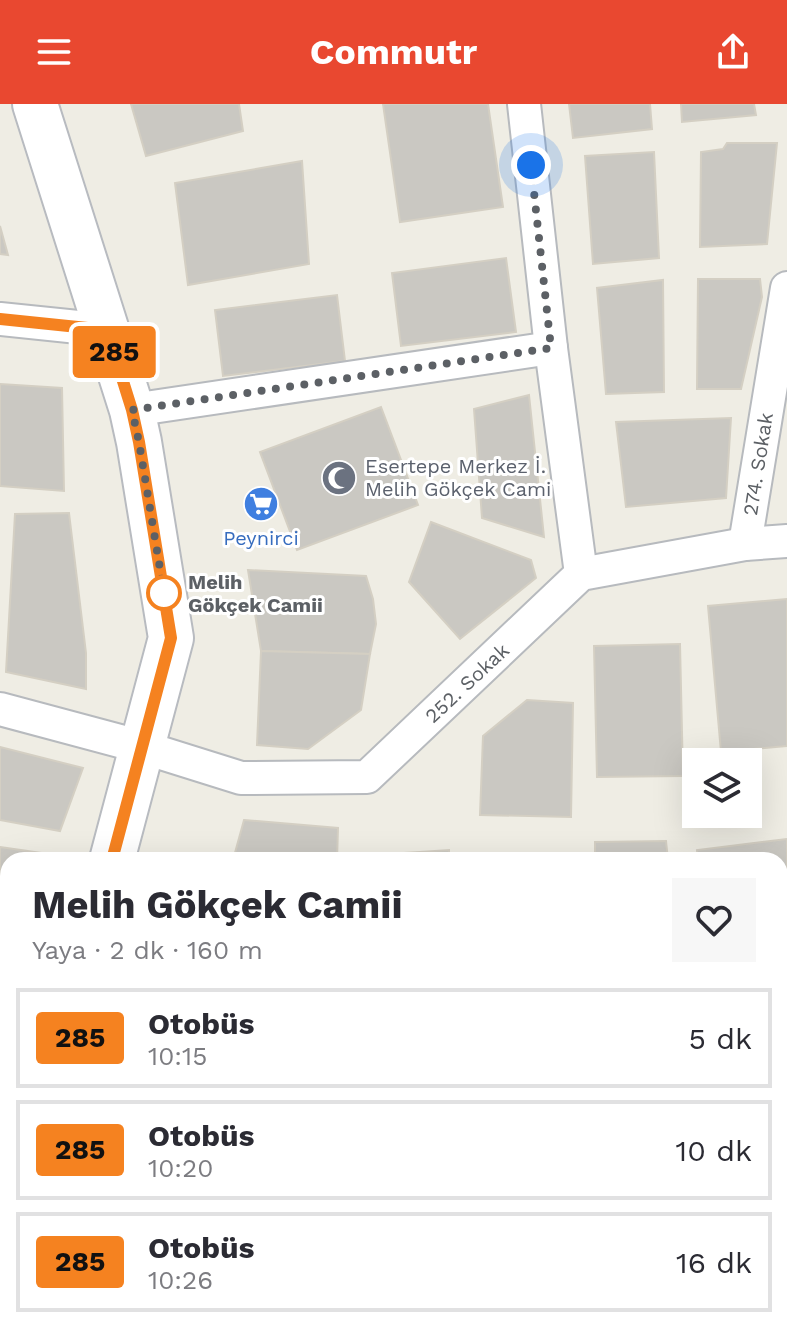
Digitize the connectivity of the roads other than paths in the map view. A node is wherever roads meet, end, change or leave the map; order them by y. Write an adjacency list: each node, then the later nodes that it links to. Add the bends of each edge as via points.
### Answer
1 (35, 104): 5 (main road)
2 (524, 104): 6 (street)
3 (787, 288): 9 (street, 274. Sokak)
4 (0, 319): 5 (street)
5 (107, 330): 7 (main road)
6 (551, 348): 7 (street); 10 (street)
7 (132, 410): 12 (main road, via 171,638)
8 (787, 541): 9 (street)
9 (745, 544): 10 (street)
10 (581, 574): 12 (street, 252. Sokak, via 367,777 241,778)
11 (0, 709): 12 (street, 252. Sokak)
12 (142, 747): 13 (main road)
13 (114, 852)

